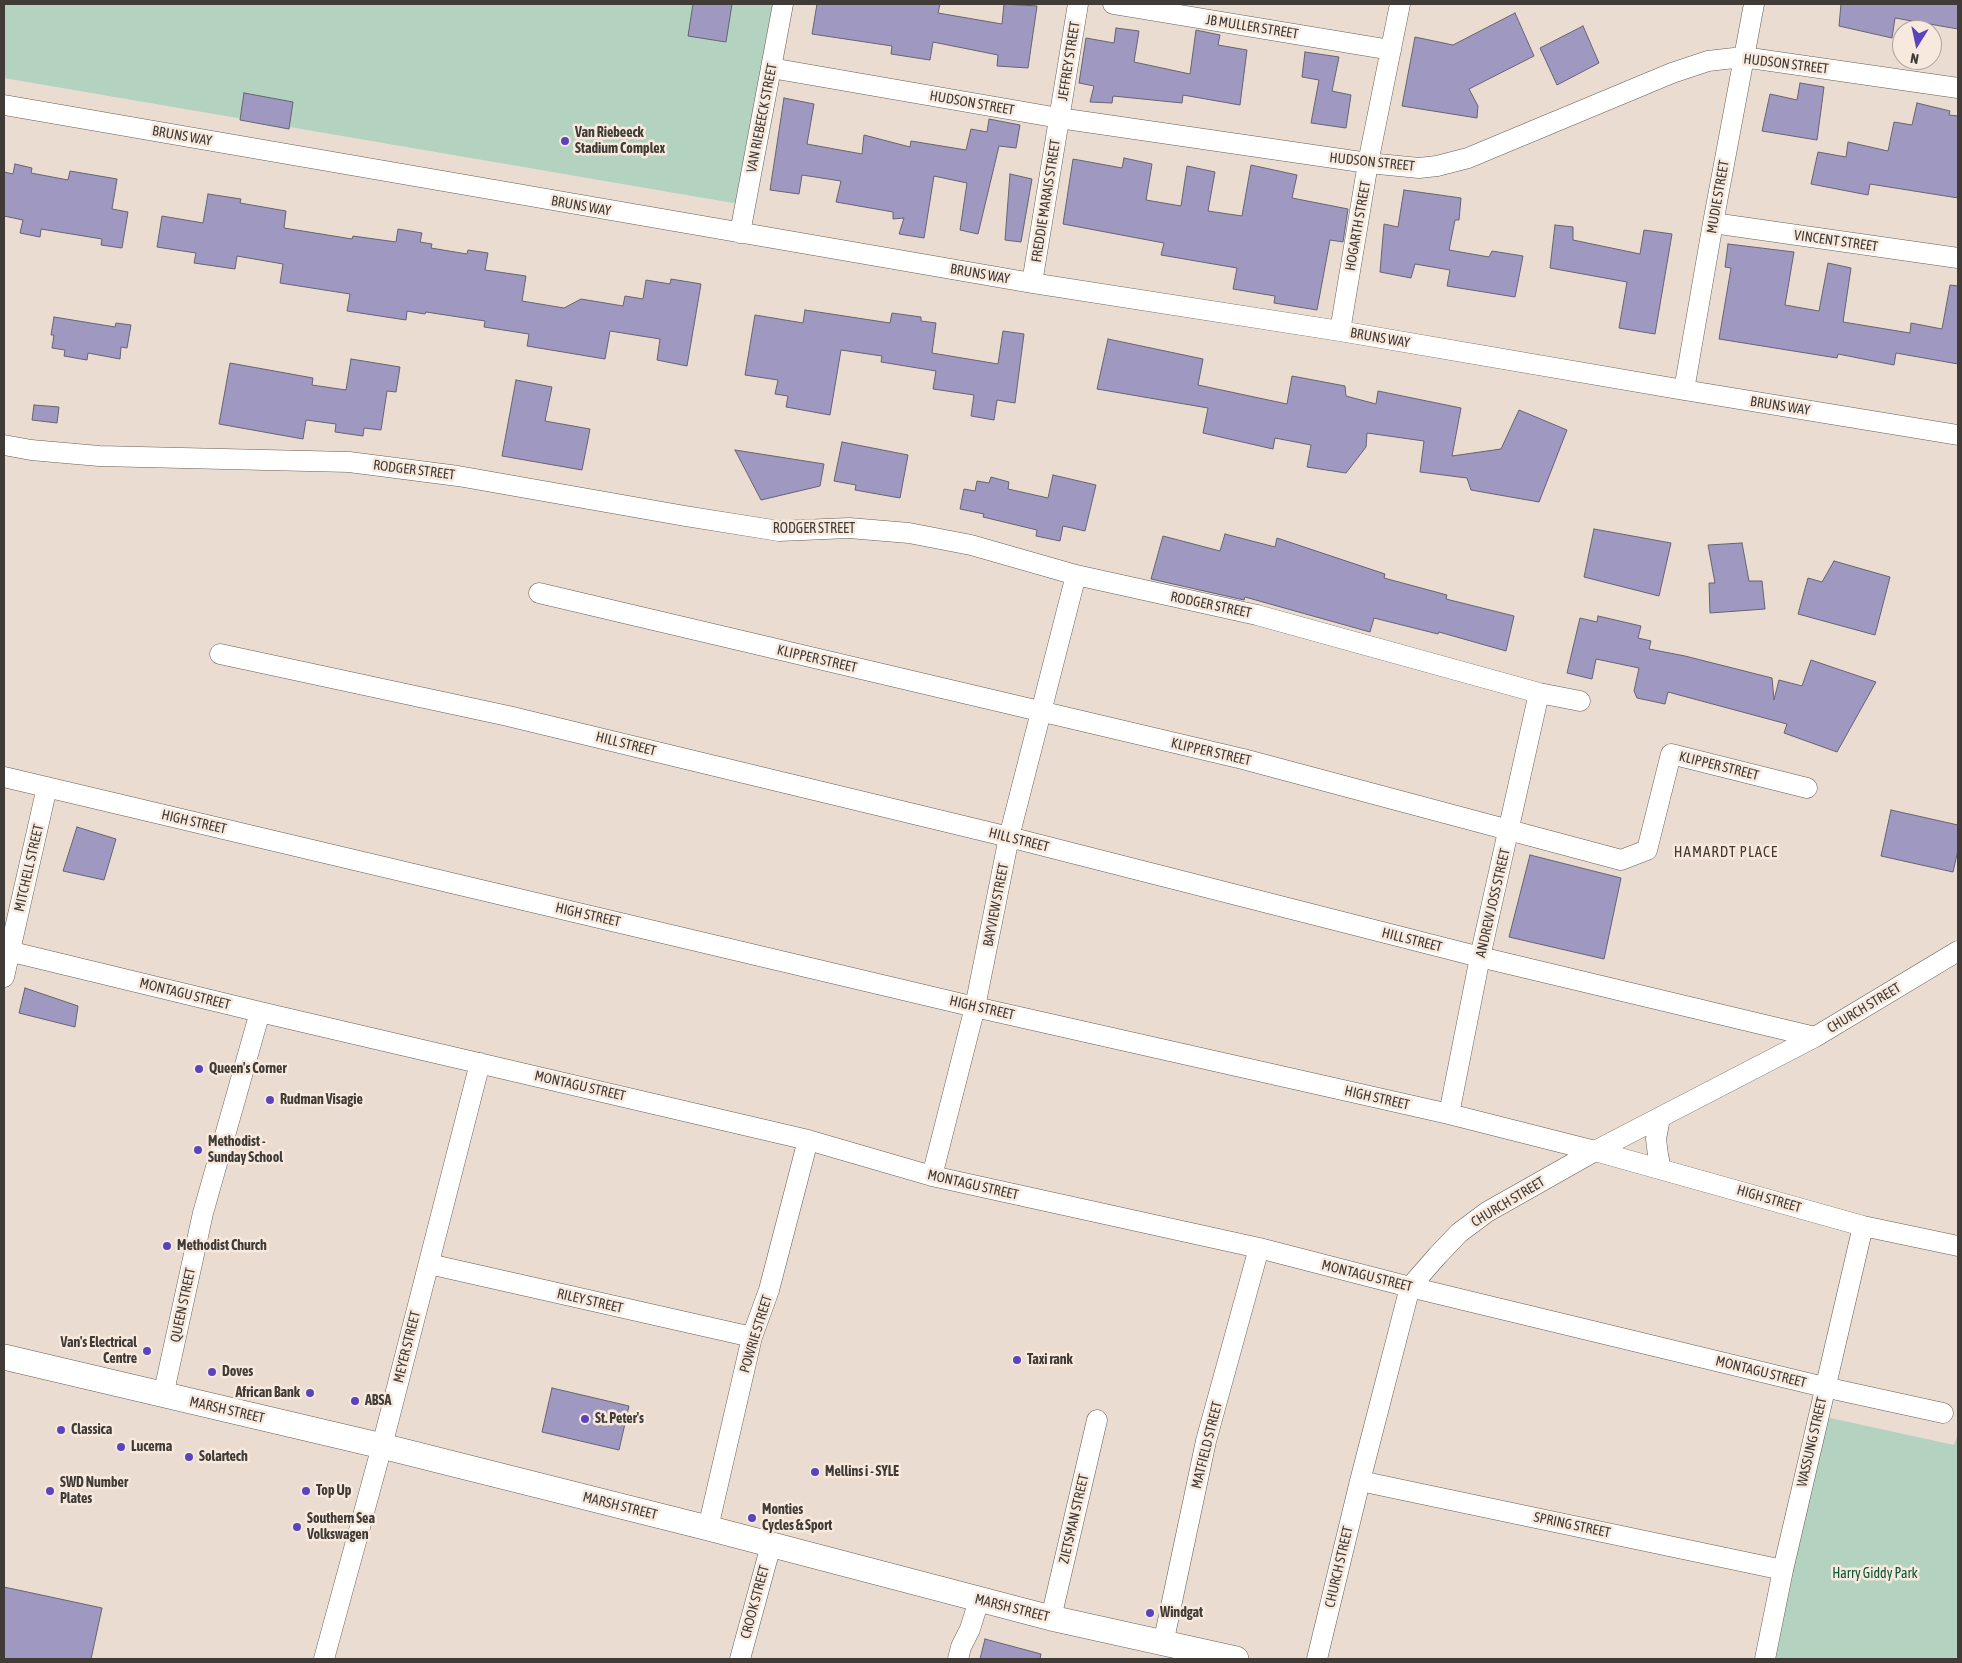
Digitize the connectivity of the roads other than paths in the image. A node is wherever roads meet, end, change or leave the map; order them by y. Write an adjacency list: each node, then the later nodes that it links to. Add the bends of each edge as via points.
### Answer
1 (783, 4): 8 (street, VAN RIEBEECK STREET)
2 (1078, 4): 11 (street, JEFFREY STREET)
3 (1113, 4): 6 (street, JB MULLER STREET)
4 (1400, 4): 6 (street, HOGARTH STREET)
5 (1754, 4): 7 (street, MUDIE STREET)
6 (1391, 50): 12 (street, HOGARTH STREET)
7 (1743, 56): 9 (street, HUDSON STREET); 12 (street, HUDSON STREET, via 1708,61 1672,73 1468,158 1419,168); 13 (street, MUDIE STREET)
8 (771, 68): 11 (street, HUDSON STREET); 14 (street, VAN RIEBEECK STREET)
9 (1958, 88)
10 (4, 105): 14 (street, BRUNS WAY)
11 (1059, 118): 12 (street, HUDSON STREET); 16 (street, FREDDIE MARAIS STREET)
12 (1368, 163): 17 (street, HOGARTH STREET)
13 (1713, 223): 15 (street, VINCENT STREET); 18 (street, MUDIE STREET)
14 (740, 233): 16 (street, BRUNS WAY)
15 (1958, 258)
16 (1032, 283): 17 (street, BRUNS WAY)
17 (1340, 331): 18 (street, BRUNS WAY)
18 (1684, 390): 19 (street, BRUNS WAY)
19 (1958, 435)
20 (4, 445): 21 (street, RODGER STREET, via 99,456 349,462 458,476 779,531 849,528 909,533 971,544)
21 (1076, 575): 24 (street, RODGER STREET, via 1257,614); 26 (street, BAYVIEW STREET)
22 (539, 593): 26 (street, KLIPPER STREET)
23 (220, 654): 31 (street, HILL STREET, via 508,716)
24 (1539, 693): 25 (street, RODGER STREET); 30 (street, ANDREW JOSS STREET)
25 (1580, 700)
26 (1041, 713): 30 (street, KLIPPER STREET, via 1243,759); 31 (street, BAYVIEW STREET)
27 (4, 777): 28 (street, HIGH STREET)
28 (47, 787): 32 (street, MITCHELL STREET); 36 (street, HIGH STREET)
29 (1807, 788): 30 (street, KLIPPER STREET, via 1671,754 1647,850 1621,860)
30 (1509, 831): 34 (street, ANDREW JOSS STREET)
31 (1009, 837): 34 (street, HILL STREET); 36 (street, BAYVIEW STREET)
32 (7, 950): 35 (street, MITCHELL STREET); 37 (street, MONTAGU STREET)
33 (1958, 951): 38 (street, CHURCH STREET)
34 (1480, 957): 38 (street, HILL STREET); 40 (street, ANDREW JOSS STREET)
35 (4, 977)
36 (975, 1007): 40 (street, HIGH STREET); 45 (street, BAYVIEW STREET)
37 (260, 1012): 39 (street, MONTAGU STREET); 54 (street, QUEEN STREET, via 203,1214)
38 (1815, 1037): 41 (street, CHURCH STREET)
39 (480, 1063): 42 (street, MONTAGU STREET); 49 (street, MEYER STREET)
40 (1449, 1114): 43 (street, HIGH STREET)
41 (1660, 1118): 43 (street, CHURCH STREET); 44 (street, via 1656,1139)
42 (808, 1140): 45 (street, MONTAGU STREET); 51 (street, POWRIE STREET, via 770,1290)
43 (1595, 1151): 44 (street, HIGH STREET); 50 (street, CHURCH STREET, via 1473,1222)
44 (1661, 1170): 46 (street, HIGH STREET)
45 (932, 1176): 48 (street, MONTAGU STREET)
46 (1863, 1226): 47 (street, HIGH STREET); 53 (street, WASSUNG STREET)
47 (1958, 1246)
48 (1259, 1248): 50 (street, MONTAGU STREET); 64 (street, MATFIELD STREET, via 1206,1441)
49 (428, 1264): 51 (street, RILEY STREET); 57 (street, MEYER STREET)
50 (1410, 1287): 53 (street, MONTAGU STREET); 58 (street, CHURCH STREET)
51 (752, 1337): 59 (street, POWRIE STREET)
52 (4, 1357): 54 (street, MARSH STREET)
53 (1824, 1387): 55 (street, MONTAGU STREET); 61 (street, WASSUNG STREET)
54 (163, 1396): 57 (street, MARSH STREET)
55 (1943, 1413)
56 (1097, 1420): 63 (street, ZIETSMAN STREET)
57 (382, 1446): 59 (street, MARSH STREET); 65 (street, MEYER STREET)
58 (1360, 1481): 61 (street, SPRING STREET); 69 (street, CHURCH STREET)
59 (708, 1528): 60 (street, MARSH STREET)
60 (771, 1545): 62 (street, MARSH STREET); 66 (street, CROOK STREET)
61 (1783, 1570): 70 (street, WASSUNG STREET)
62 (979, 1600): 63 (street, MARSH STREET); 67 (street)
63 (1051, 1618): 64 (street, MARSH STREET)
64 (1163, 1644): 68 (street, MARSH STREET)
65 (324, 1659)
66 (740, 1659)
67 (958, 1659)
68 (1236, 1659)
69 (1317, 1659)
70 (1765, 1659)

